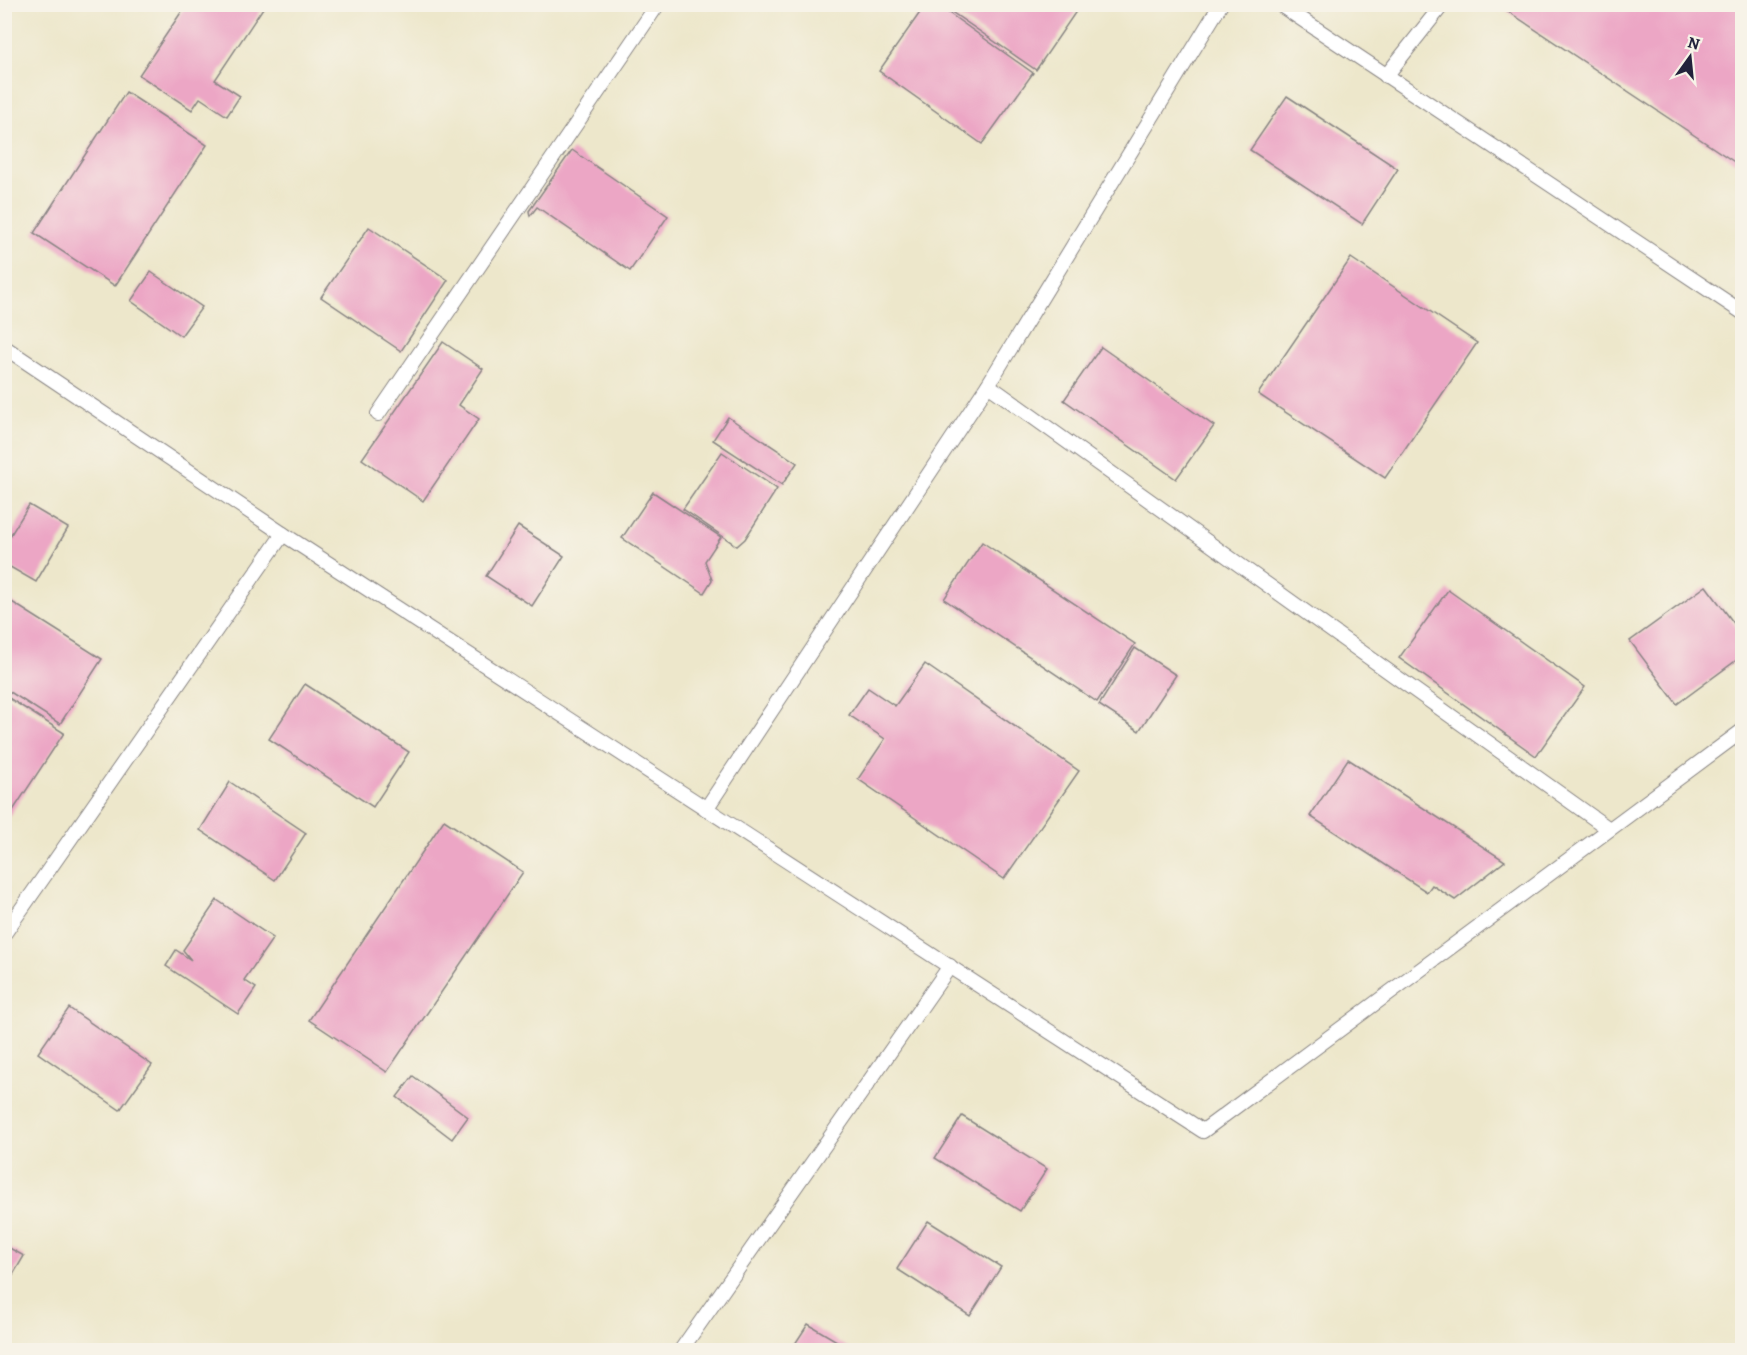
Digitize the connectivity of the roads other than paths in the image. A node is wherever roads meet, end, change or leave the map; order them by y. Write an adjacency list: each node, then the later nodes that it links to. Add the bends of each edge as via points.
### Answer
1 (658, 4): 9 (lane)
2 (1221, 4): 8 (lane)
3 (1279, 4): 5 (lane)
4 (1443, 4): 5 (lane)
5 (1386, 76): 6 (lane)
6 (1743, 312)
7 (4, 347): 10 (lane)
8 (988, 385): 12 (lane); 13 (lane)
9 (378, 414)
10 (283, 534): 12 (lane); 14 (lane)
11 (1743, 730): 13 (lane)
12 (706, 808): 15 (lane)
13 (1610, 829): 15 (lane, via 1203,1131)
14 (4, 934)
15 (950, 966): 16 (lane)
16 (681, 1350)

